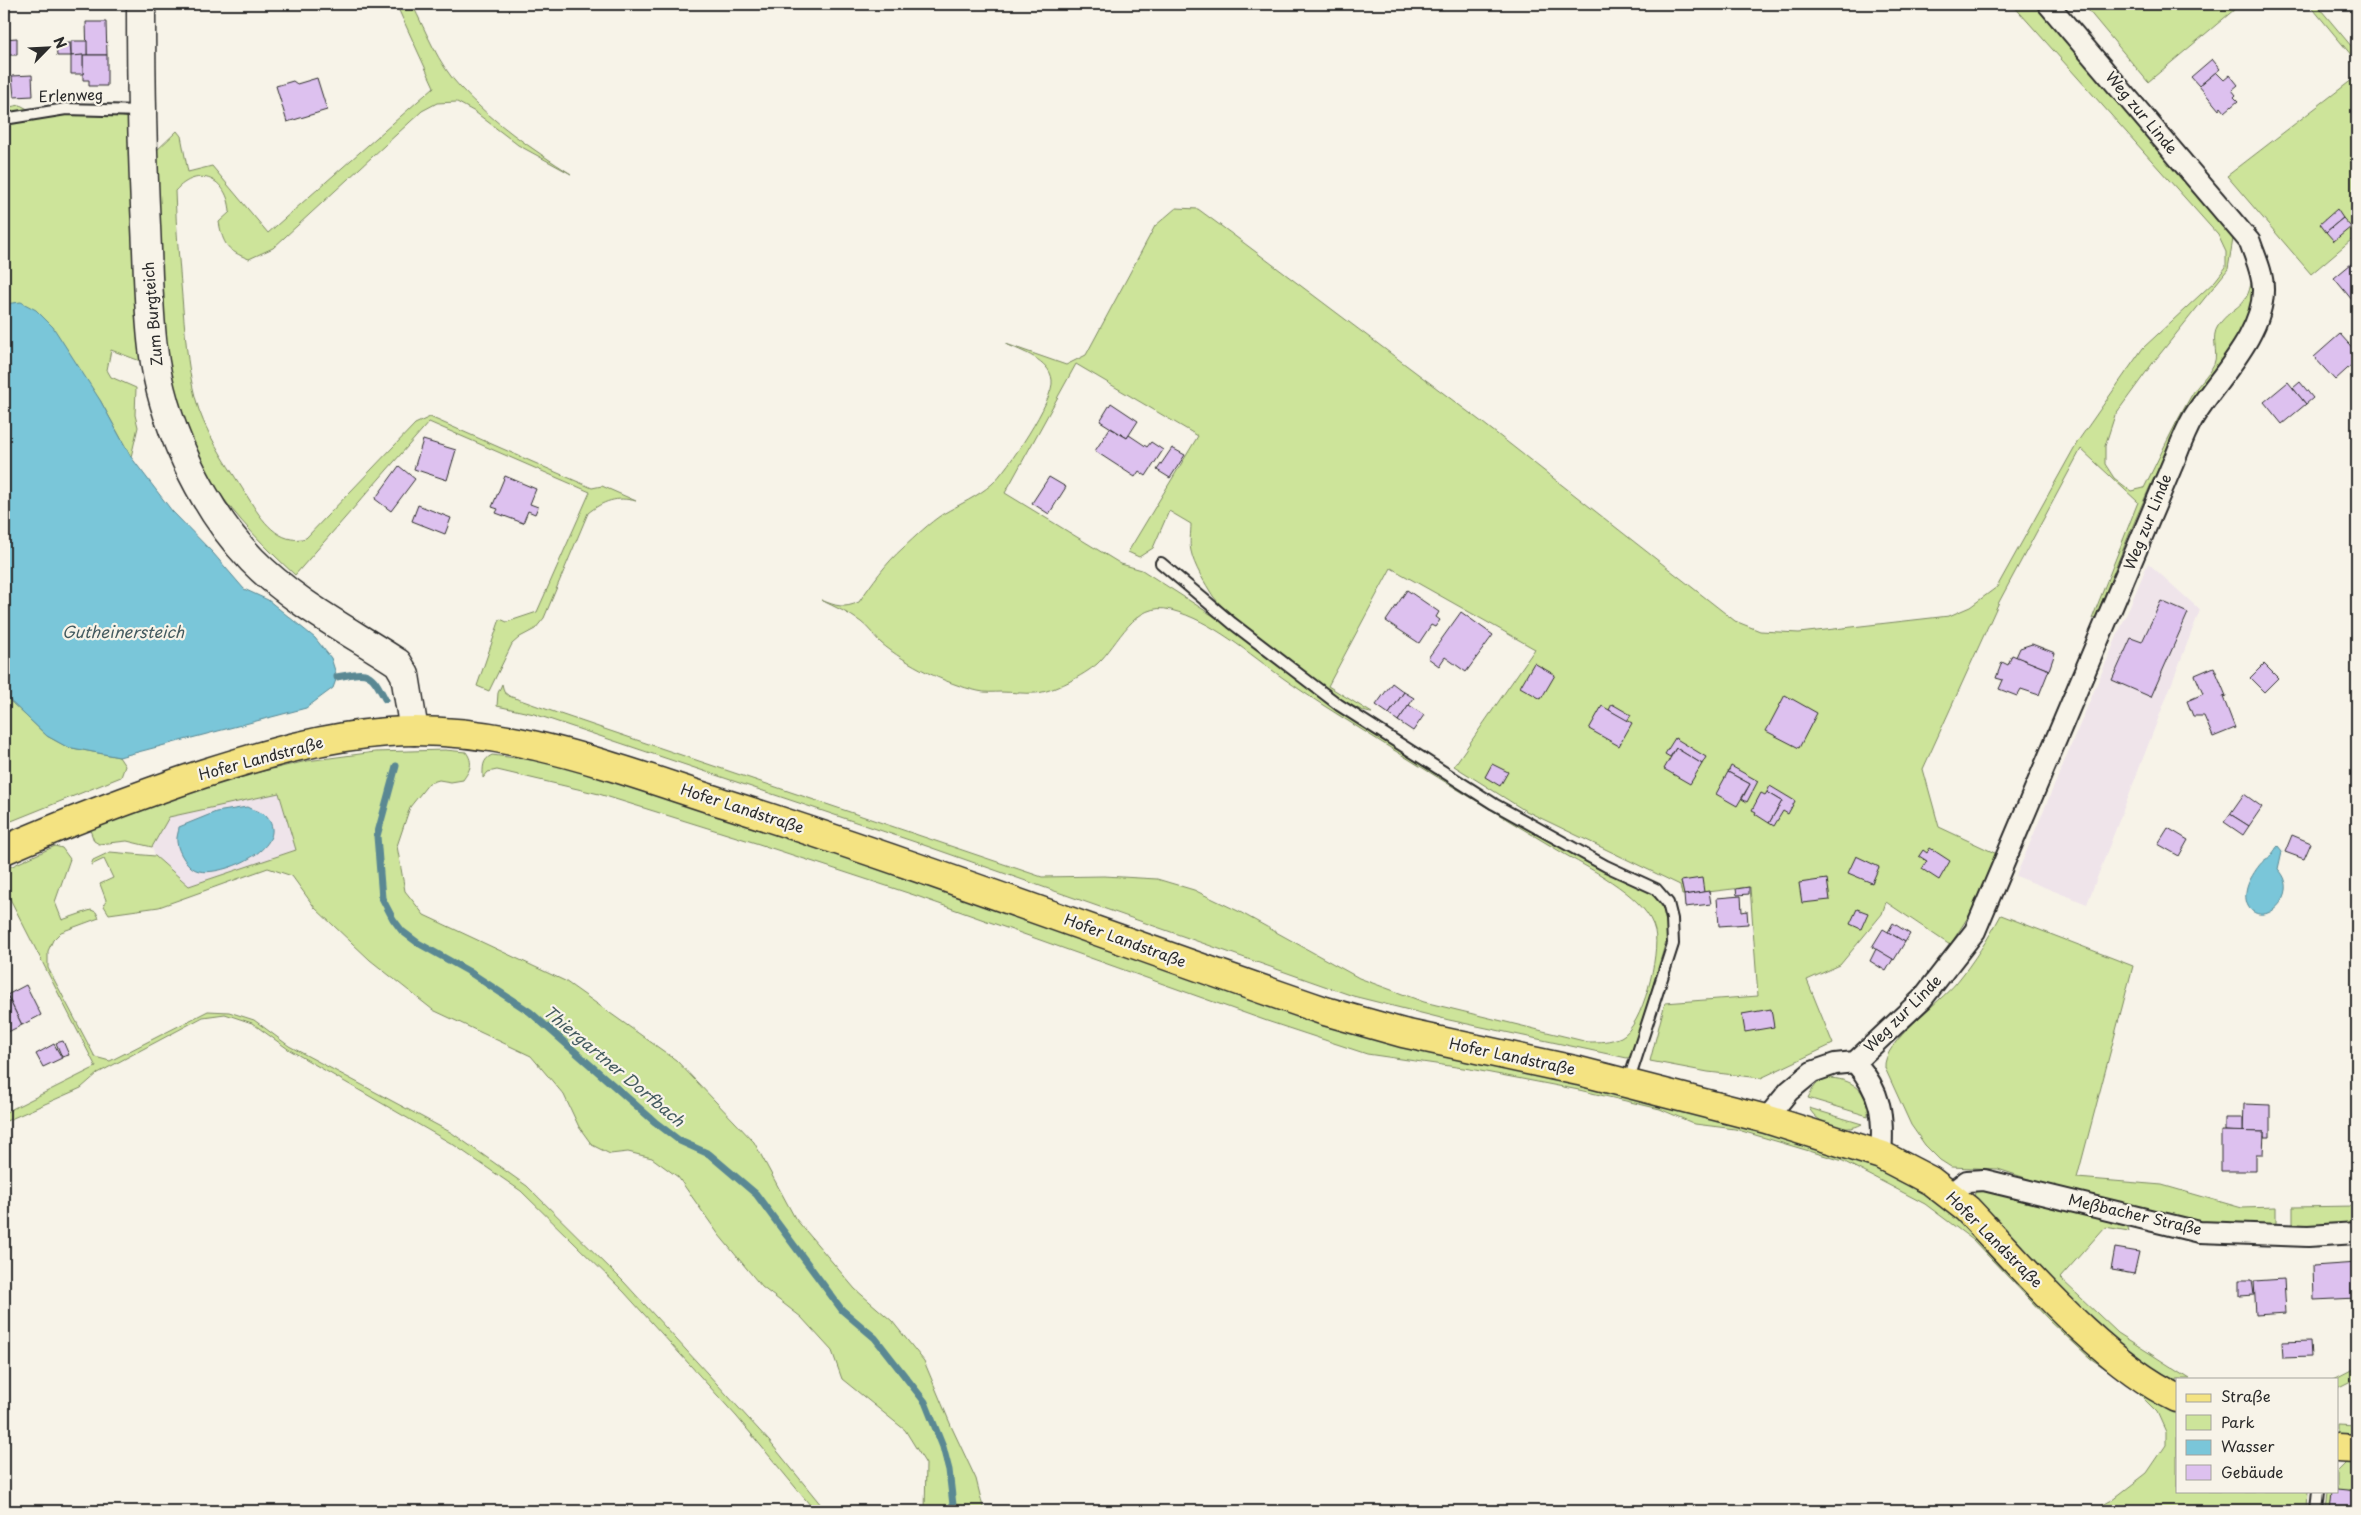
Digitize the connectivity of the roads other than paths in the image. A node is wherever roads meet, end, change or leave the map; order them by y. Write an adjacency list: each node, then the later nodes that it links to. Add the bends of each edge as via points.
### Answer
1 (141, 4): 3 (street, Zum Burgteich)
2 (2048, 4): 8 (street, Weg zur Linde, via 2250,242 2264,288 2261,311 2241,349 2193,418 1975,931 1922,999)
3 (141, 111): 4 (lane, Erlenweg, via 66,109); 6 (street, Zum Burgteich, via 153,349 171,426 192,473 224,525 251,559 310,608 398,663 406,676)
4 (4, 119)
5 (1161, 563): 9 (lane, via 1232,623 1339,704 1494,804 1606,866 1656,889 1668,903 1673,944)
6 (414, 731): 7 (main road, Hofer Landstraße, via 350,736 255,757 64,823); 9 (main road, Hofer Landstraße, via 468,733 528,743 573,755 811,831 1325,1011 1403,1034)
7 (4, 850)
8 (1855, 1062): 10 (street, Weg zur Linde, via 1835,1064 1812,1072); 11 (street, Weg zur Linde, via 1871,1082 1880,1105 1883,1125)
9 (1628, 1082): 10 (main road, Hofer Landstraße)
10 (1766, 1119): 11 (main road, Hofer Landstraße)
11 (1881, 1155): 12 (main road, Hofer Landstraße, via 1931,1180)
12 (1950, 1194): 13 (street, Meßbacher Straße, via 1966,1181 1984,1180 2199,1232 2308,1236); 14 (main road, Hofer Landstraße, via 2083,1328 2129,1367)
13 (2357, 1233)
14 (2176, 1397)
15 (2338, 1448): 16 (main road)
16 (2357, 1449)
17 (2318, 1492): 18 (lane)
18 (2316, 1511)

